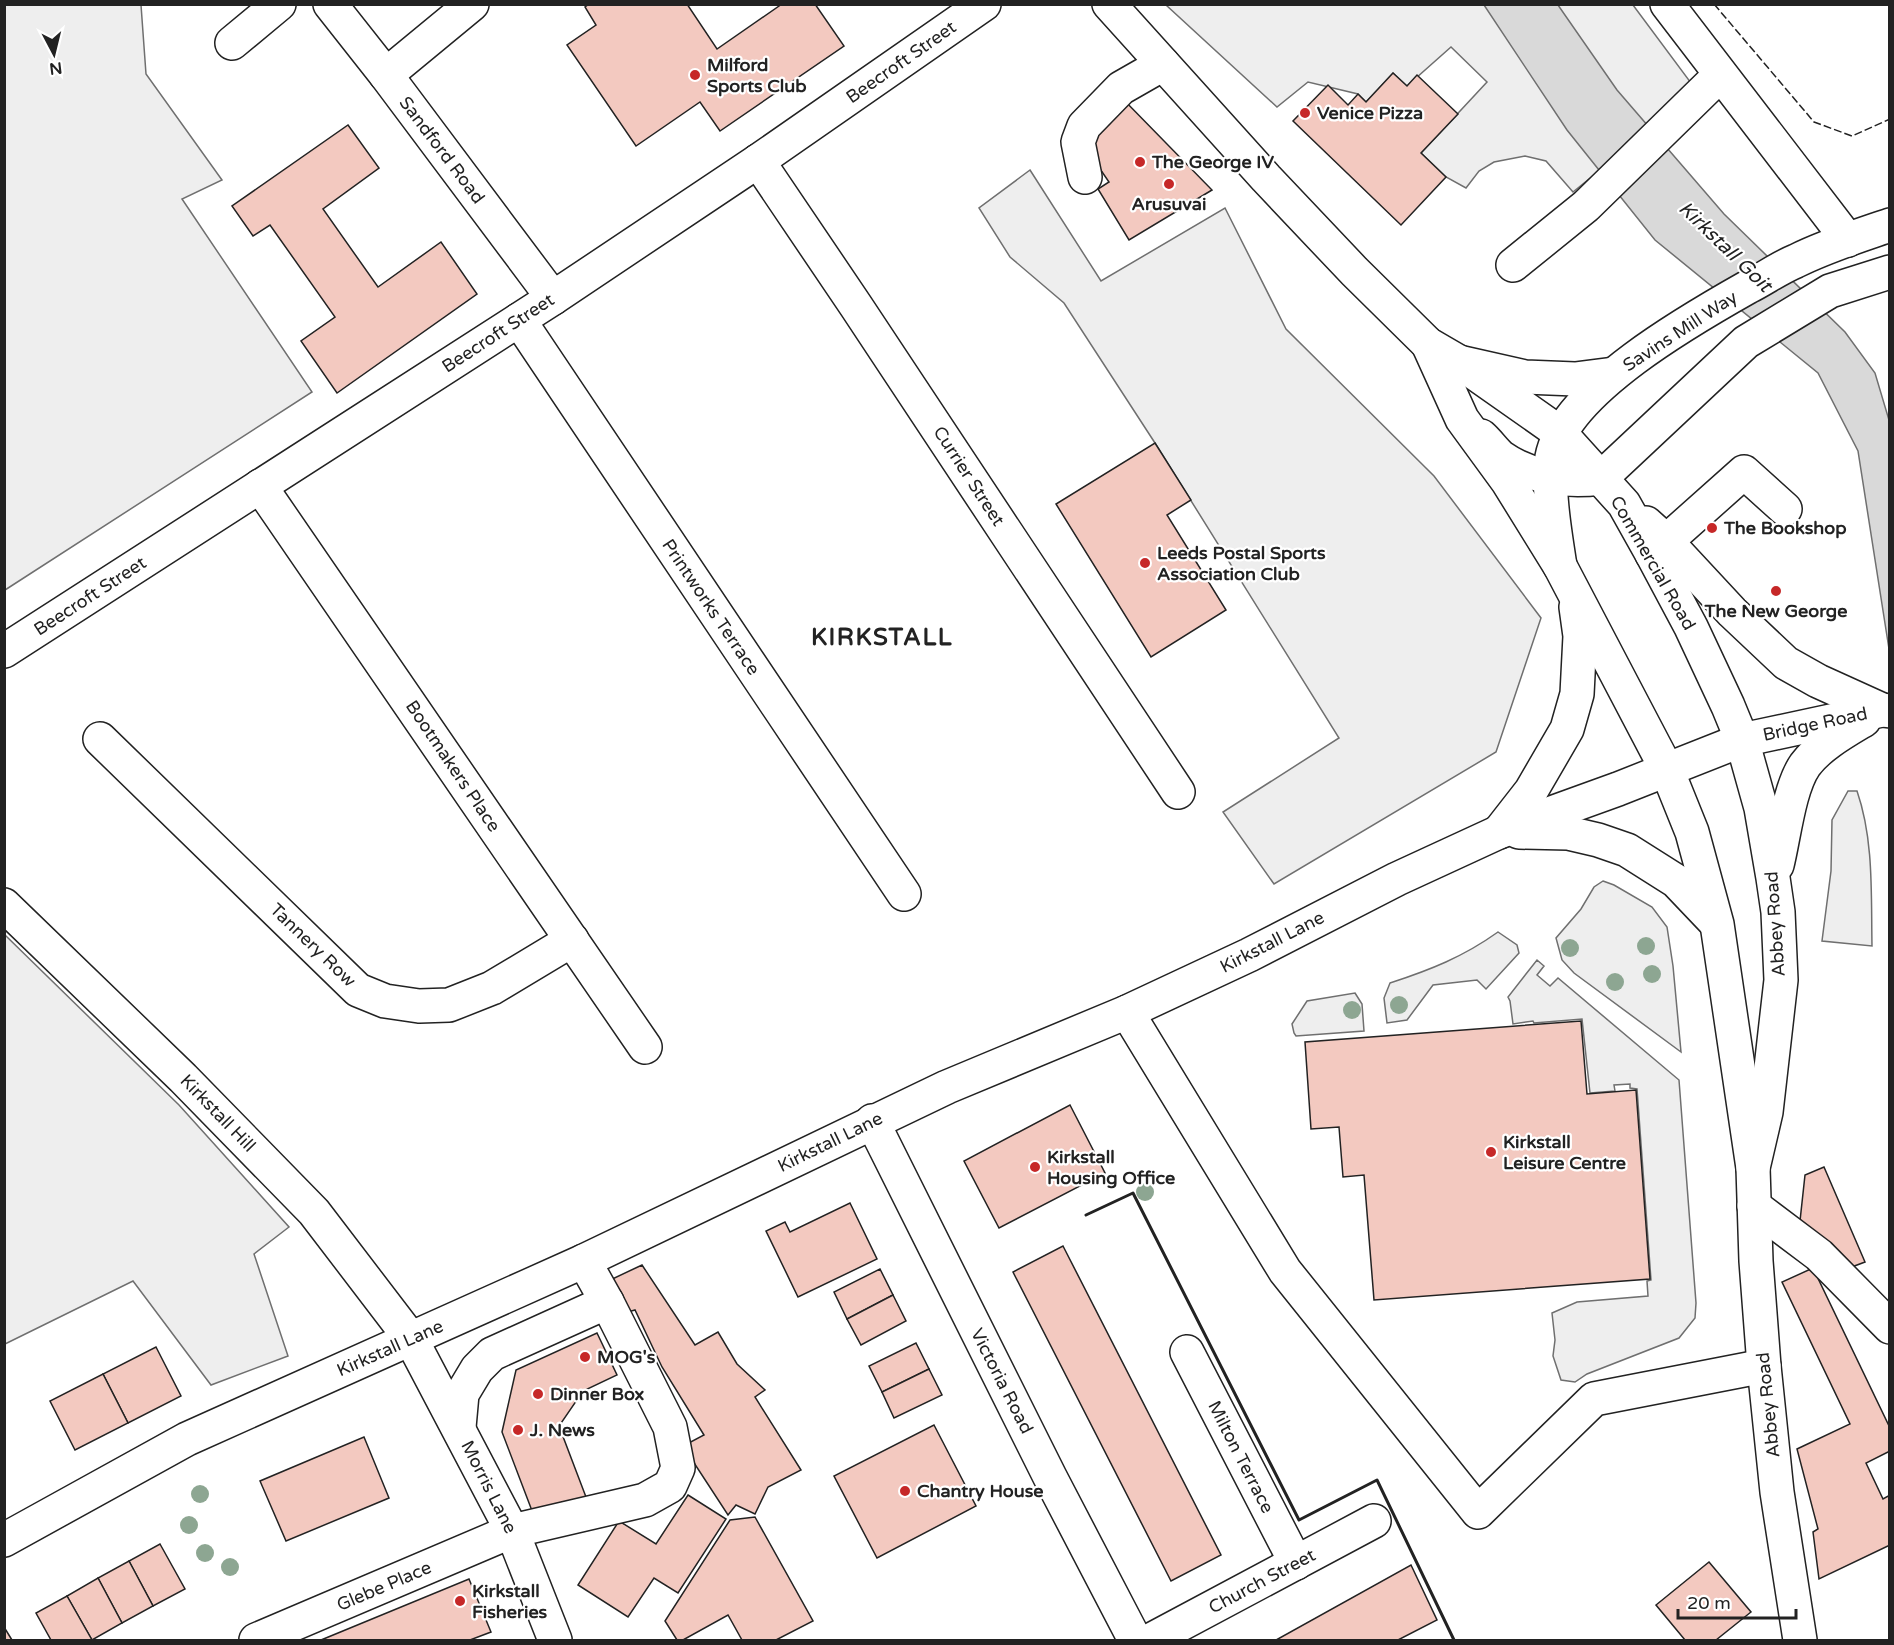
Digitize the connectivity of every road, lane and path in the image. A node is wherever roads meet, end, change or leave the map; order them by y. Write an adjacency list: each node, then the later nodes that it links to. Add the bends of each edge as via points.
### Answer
1 (279, 4): 7 (street)
2 (330, 4): 9 (street, Sandford Road)
3 (472, 4): 9 (street)
4 (984, 4): 11 (street, Beecroft Street)
5 (1109, 4): 8 (street, Commercial Road)
6 (1667, 4): 10 (street)
7 (232, 42)
8 (1164, 64): 12 (street, via 1121,88 1084,126 1078,142); 19 (street, Commercial Road, via 1266,178)
9 (386, 75): 17 (street, Sandford Road)
10 (1720, 75): 14 (street); 15 (street, via 1586,206)
11 (758, 161): 17 (street, Beecroft Street); 35 (street, Currier Street)
12 (1085, 177)
13 (1890, 225): 14 (street, Savins Mill Way)
14 (1848, 240): 21 (street, Savins Mill Way, via 1796,261 1717,305)
15 (1513, 265)
16 (1890, 272): 25 (street, via 1830,291 1746,342)
17 (553, 298): 18 (street, Beecroft Street)
18 (519, 320): 26 (street, Beecroft Street); 38 (street, Printworks Terrace)
19 (1428, 344): 20 (street, Commercial Road); 22 (street, Commercial Road)
20 (1459, 362): 21 (street, Savins Mill Way, via 1525,377 1575,379); 23 (street, Commercial Road)
21 (1614, 374): 23 (street, via 1571,416)
22 (1462, 419): 24 (street, via 1500,456); 29 (street, Commercial Road, via 1508,482)
23 (1560, 434): 24 (street, via 1552,456); 25 (street, Commercial Road)
24 (1552, 478): 25 (street); 29 (street, via 1552,514)
25 (1616, 485): 28 (street, Commercial Road)
26 (260, 486): 30 (street, Beecroft Street); 41 (street, Bootmakers Place)
27 (1785, 509): 28 (street, via 1744,472)
28 (1659, 547): 31 (street, via 1786,663); 32 (street, Commercial Road)
29 (1567, 579): 34 (street, Commercial Road); 36 (street, via 1580,636 1576,694 1567,729 1531,791)
30 (4, 651)
31 (1886, 711): 32 (street, Bridge Road); 37 (street, via 1836,736 1804,766 1792,795)
32 (1738, 729): 34 (street, Bridge Road); 37 (street, Abbey Road, via 1761,808)
33 (100, 739): 41 (street, Tannery Row, via 358,990 385,1001 449,1005 492,988)
34 (1667, 770): 36 (street, Kirkstall Lane); 40 (street, Abbey Road, via 1692,832)
35 (1178, 792)
36 (1499, 832): 40 (street, via 1569,833 1627,850 1676,881); 42 (street, Kirkstall Lane)
37 (1773, 878): 45 (street, Abbey Road, via 1780,980 1766,1112)
38 (904, 894)
39 (4, 905): 50 (street, Kirkstall Hill, via 183,1078 314,1212)
40 (1717, 924): 45 (street, Abbey Road)
41 (572, 940): 43 (street, Bootmakers Place)
42 (1127, 1012): 44 (street, Kirkstall Lane); 52 (street, via 1285,1271 1478,1512 1594,1399)
43 (645, 1047)
44 (872, 1121): 47 (street, Kirkstall Lane); 61 (street, Victoria Road)
45 (1753, 1167): 46 (street, Abbey Road)
46 (1755, 1206): 49 (street, via 1819,1255); 52 (street, Abbey Road)
47 (584, 1261): 48 (street, Glebe Place); 50 (street, Kirkstall Lane)
48 (607, 1302): 53 (street, via 492,1353 462,1394); 55 (street, Glebe Place, via 670,1426 678,1468 670,1486 645,1500)
49 (1890, 1327)
50 (411, 1339): 53 (street, Morris Lane); 56 (street, Kirkstall Lane, via 187,1439)
51 (1187, 1352): 57 (street, Milton Terrace)
52 (1764, 1366): 58 (street, Abbey Road)
53 (459, 1427): 55 (street, Morris Lane)
54 (1374, 1521): 57 (street, Church Street)
55 (512, 1531): 59 (street, Morris Lane); 60 (street, Glebe Place)
56 (4, 1540)
57 (1296, 1563): 62 (street, Church Street)
58 (1795, 1637)
59 (551, 1639)
60 (256, 1641)
61 (1135, 1641)
62 (1151, 1641)

